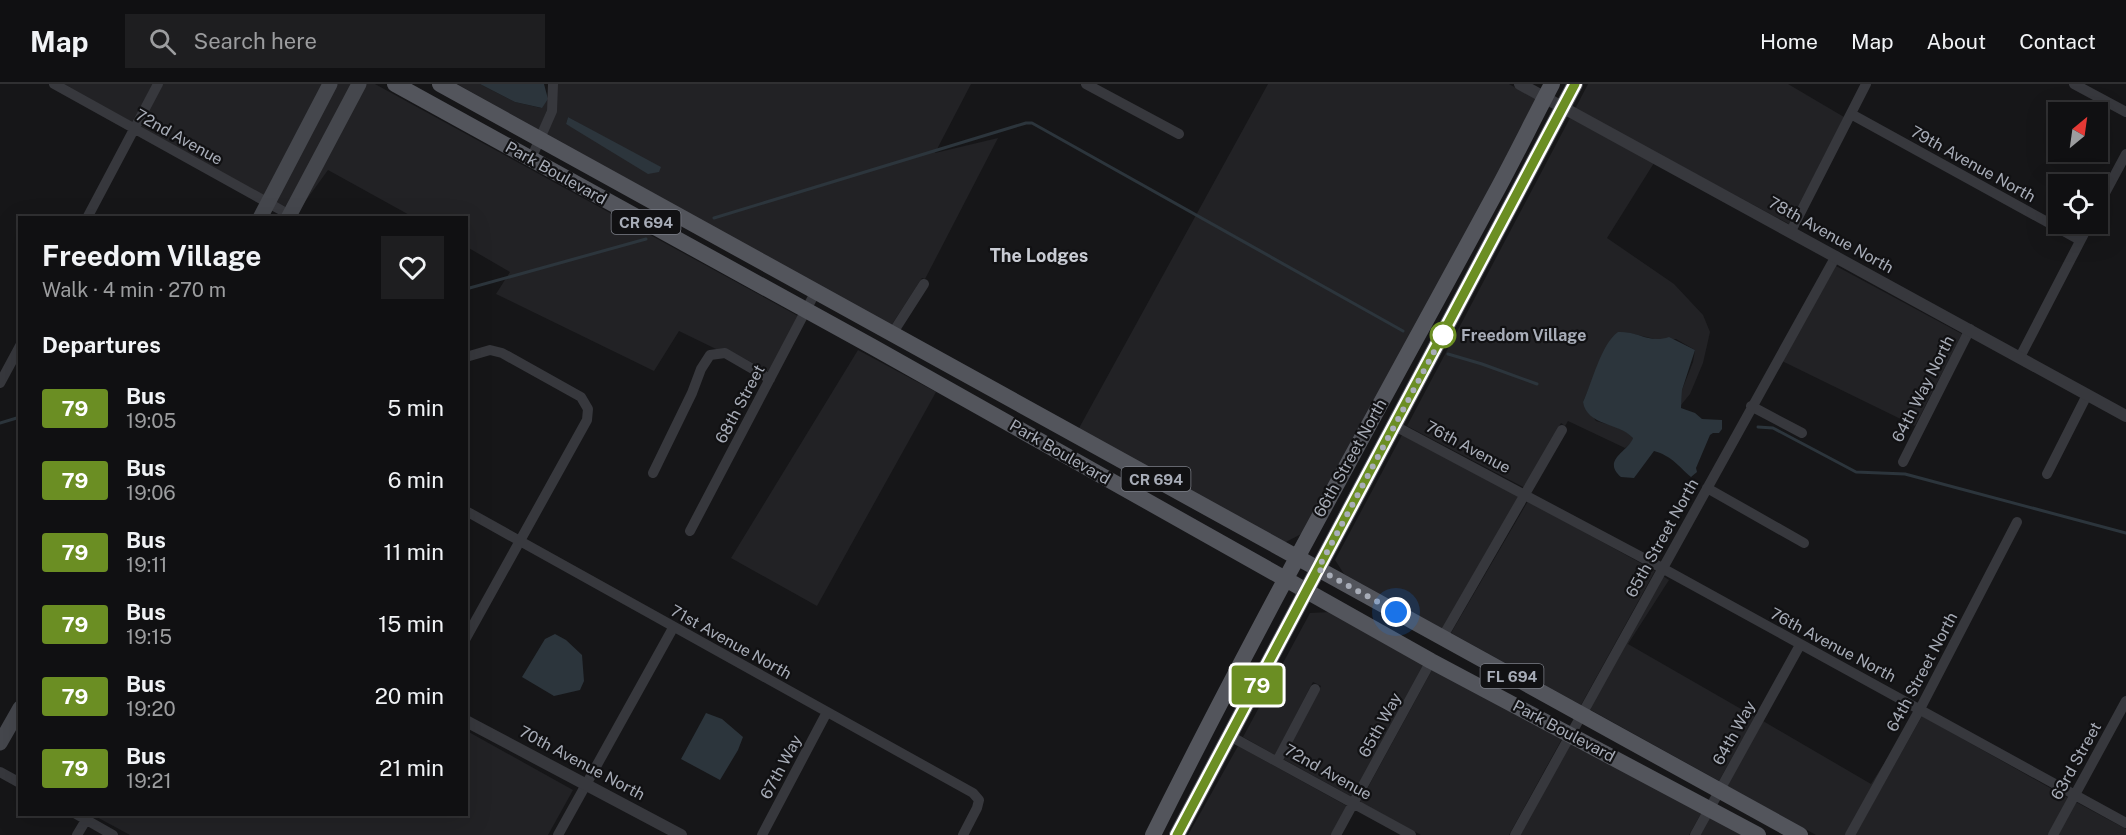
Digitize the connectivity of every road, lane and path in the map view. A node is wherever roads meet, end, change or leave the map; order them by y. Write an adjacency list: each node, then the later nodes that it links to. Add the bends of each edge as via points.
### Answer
1 (54, 84): 17 (street, 72nd Avenue)
2 (158, 84): 17 (street)
3 (330, 84): 23 (main road)
4 (358, 84): 26 (main road)
5 (395, 84): 21 (main road, Park Boulevard / CR 694)
6 (440, 84): 19 (main road, Park Boulevard / CR 694)
7 (553, 84): 19 (street, via 552,111)
8 (1086, 84): 18 (street)
9 (1520, 84): 13 (street, 78th Avenue North)
10 (1575, 84): 14 (main road, 66th Street North)
11 (1866, 84): 16 (street)
12 (2074, 84): 15 (street)
13 (1549, 91): 14 (street, 78th Avenue North); 59 (main road, 66th Street North)
14 (1562, 108): 27 (street, 78th Avenue North); 44 (main road, 66th Street North)
15 (2126, 112)
16 (1851, 114): 27 (street); 29 (street, 79th Avenue North)
17 (134, 129): 23 (street, 72nd Avenue); 24 (street)
18 (1179, 134)
19 (540, 139): 21 (street); 32 (main road, Park Boulevard / CR 694)
20 (2126, 154): 22 (street)
21 (531, 159): 33 (main road, Park Boulevard / CR 694)
22 (2108, 188)
23 (267, 203): 25 (main road); 26 (street, 72nd Avenue)
24 (88, 216)
25 (261, 216)
26 (289, 216)
27 (1791, 231): 30 (street, 78th Avenue North)
28 (2083, 234): 29 (street)
29 (2080, 240): 38 (street)
30 (1836, 256): 34 (street, 78th Avenue North); 42 (street, 65th Street North)
31 (924, 284): 35 (street)
32 (816, 291): 33 (street, 68th Street); 35 (main road, Park Boulevard / CR 694)
33 (806, 311): 39 (street, 68th Street); 45 (main road, Park Boulevard / CR 694)
34 (1970, 330): 38 (street, 78th Avenue North); 49 (street, 64th Way North)
35 (892, 334): 48 (main road, Park Boulevard / CR 694)
36 (18, 350): 40 (street)
37 (468, 356): 57 (street, via 490,351 502,353 581,397 588,409 587,420)
38 (2020, 357): 41 (street, 78th Avenue North)
39 (770, 379): 50 (street, via 725,353 710,355); 56 (street, 68th Street)
40 (0, 383)
41 (2087, 395): 43 (street, 78th Avenue North); 51 (street)
42 (1751, 406): 47 (street); 52 (street, 65th Street North)
43 (2126, 416)
44 (1395, 426): 53 (street, 76th Avenue); 61 (main road, 66th Street North)
45 (1021, 430): 48 (main road, via 1029,424 1072,444); 62 (main road, Park Boulevard / CR 694)
46 (1562, 430): 53 (street)
47 (1802, 433)
48 (1091, 444): 59 (main road, Park Boulevard / CR 694)
49 (1903, 462)
50 (653, 472)
51 (2047, 474)
52 (1707, 488): 58 (street); 60 (street, 65th Street North)
53 (1526, 494): 60 (street, 76th Avenue North); 66 (street)
54 (468, 512): 57 (street, 71st Avenue North)
55 (2018, 522): 71 (street, 64th Street North)
56 (690, 531)
57 (519, 539): 64 (street, 71st Avenue North); 65 (street)
58 (1804, 543)
59 (1297, 556): 61 (main road, Park Boulevard / FL 694); 62 (main road, 66th Street North)
60 (1662, 568): 67 (street, 76th Avenue North); 74 (street, 65th Street North)
61 (1318, 569): 63 (main road, 66th Street North); 66 (main road, Park Boulevard / FL 694)
62 (1285, 579): 63 (main road, Park Boulevard / FL 694); 95 (main road, 66th Street North)
63 (1306, 591): 68 (main road, Park Boulevard / FL 694); 77 (main road, 66th Street North)
64 (673, 628): 73 (street, 71st Avenue North); 82 (street)
65 (468, 634)
66 (1443, 639): 74 (main road, Park Boulevard / FL 694)
67 (1800, 645): 71 (street, 76th Avenue North); 83 (street, 64th Way)
68 (1431, 661): 76 (main road, Park Boulevard / FL 694); 85 (street, 65th Way)
69 (1315, 689): 79 (street)
70 (2126, 701): 84 (street, 63rd Street)
71 (1920, 709): 84 (street, 76th Avenue North); 103 (street, 64th Street North)
72 (18, 712): 78 (main road)
73 (827, 712): 93 (street, 67th Way); 94 (street, 71st Avenue North, via 973,793 979,800)
74 (1581, 714): 76 (street, 65th Street North); 83 (main road, Park Boulevard / FL 694)
75 (468, 722): 82 (street, 70th Avenue North)
76 (1570, 735): 86 (main road, Park Boulevard / FL 694); 99 (street, 65th Street North)
77 (1230, 736): 79 (street, 72nd Avenue); 96 (main road, 66th Street North)
78 (0, 743)
79 (1276, 761): 85 (street, 72nd Avenue)
80 (0, 772): 81 (street)
81 (18, 782)
82 (587, 783): 91 (street); 92 (street, 70th Avenue North)
83 (1719, 790): 86 (street, 64th Way); 102 (main road, Park Boulevard / FL 694)
84 (2074, 795): 88 (street, 76th Avenue North); 104 (street, 63rd Street)
85 (1354, 804): 97 (street, 65th Way); 98 (street, 72nd Avenue)
86 (1709, 808): 100 (street, 64th Way); 101 (main road, Park Boulevard / FL 694)
87 (81, 817): 89 (street); 90 (street)
88 (2126, 823)
89 (77, 835)
90 (113, 835)
91 (558, 835)
92 (681, 835)
93 (762, 835)
94 (963, 835)
95 (1153, 835)
96 (1177, 835)
97 (1336, 835)
98 (1411, 835)
99 (1515, 835)
100 (1695, 835)
101 (1758, 835)
102 (1800, 835)
103 (1850, 835)
104 (2053, 835)

